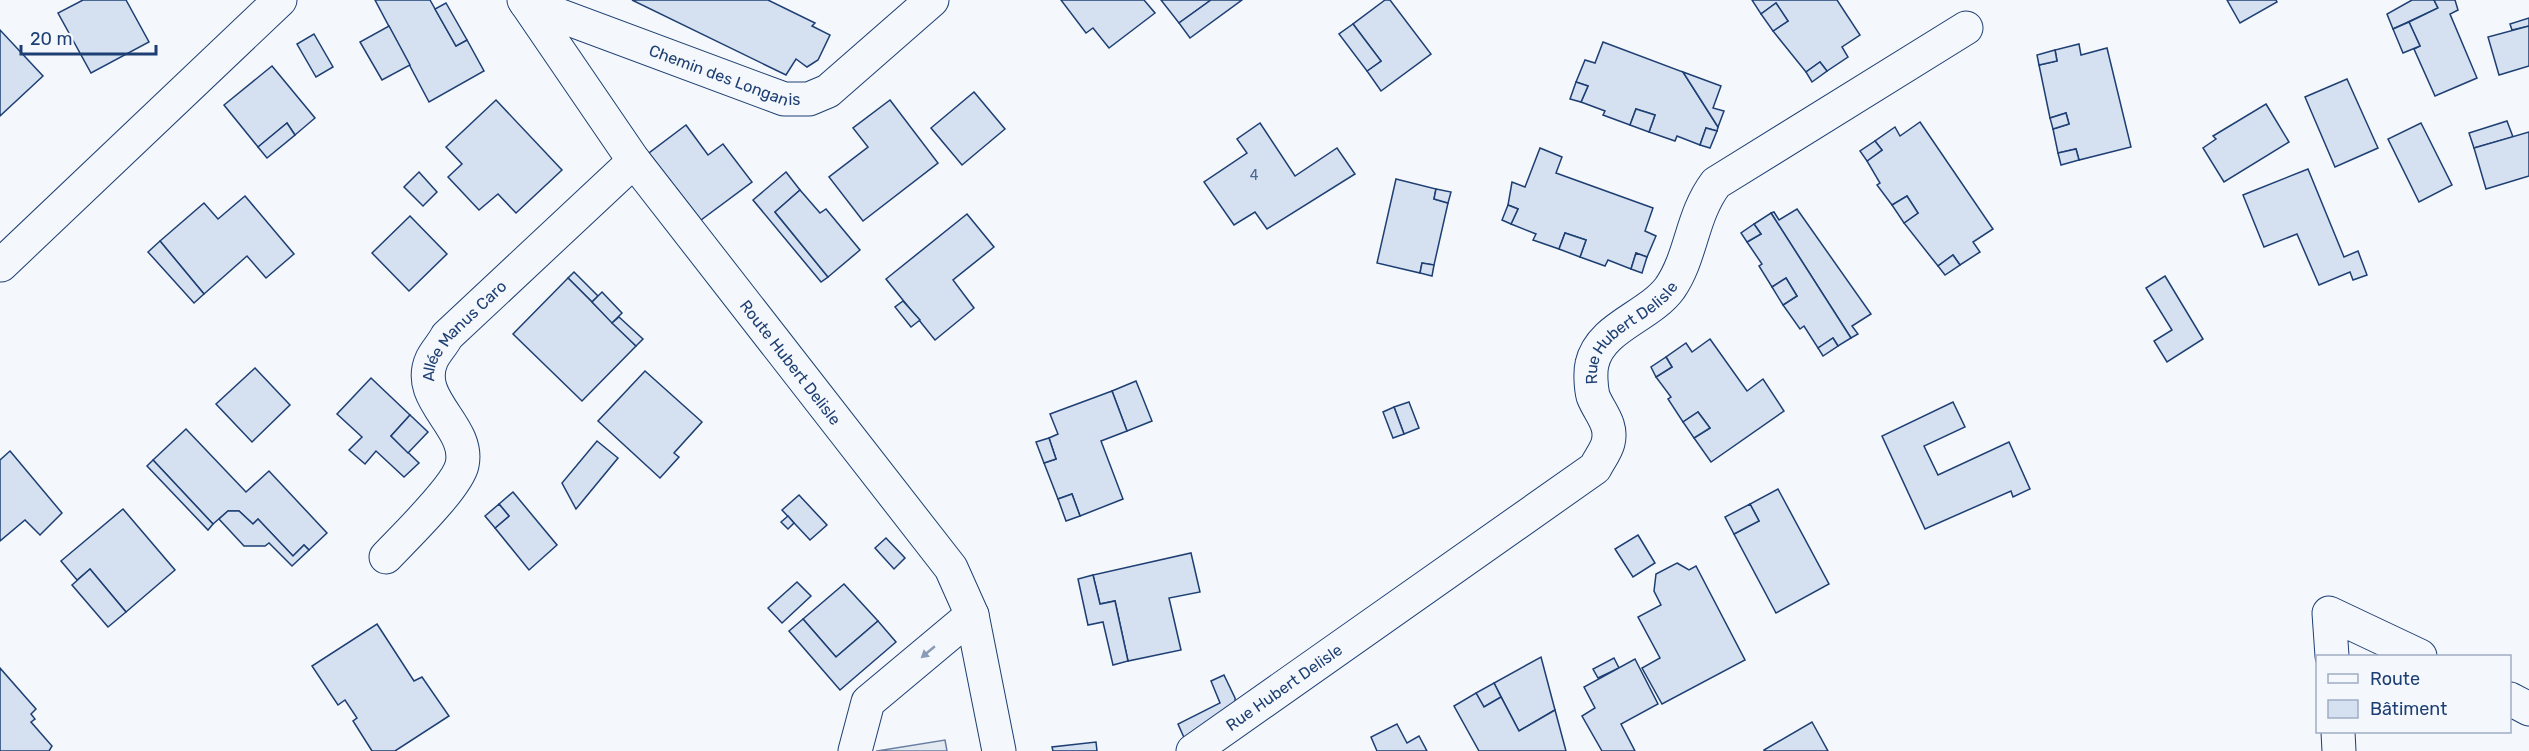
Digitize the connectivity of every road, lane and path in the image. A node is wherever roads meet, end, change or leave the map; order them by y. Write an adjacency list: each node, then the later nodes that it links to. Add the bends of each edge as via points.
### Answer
1 (280, 0): 6 (street)
2 (932, 0): 3 (street, Chemin des Longanis, via 828,91 809,99 784,99)
3 (525, 1): 5 (street, Route Hubert Delisle)
4 (1966, 28): 16 (street, Rue Hubert Delisle, via 1716,183 1704,199 1681,268 1670,288 1596,351 1592,365 1593,395 1605,416 1608,443 1595,468)
5 (634, 161): 7 (street, Allée Manus Caro, via 447,336 431,361 429,391 462,442 462,466 448,488); 8 (street, Route Hubert Delisle, via 951,568)
6 (1, 265)
7 (386, 557)
8 (972, 615): 14 (street, one-way to 14, via 868,702); 15 (street, Route Hubert Delisle)
9 (2332, 655): 10 (street, via 2329,613)
10 (2416, 655)
11 (2511, 700): 12 (street)
12 (2529, 709)
13 (2338, 733): 17 (street)
14 (855, 751)
15 (999, 751)
16 (1193, 751)
17 (2339, 751)

